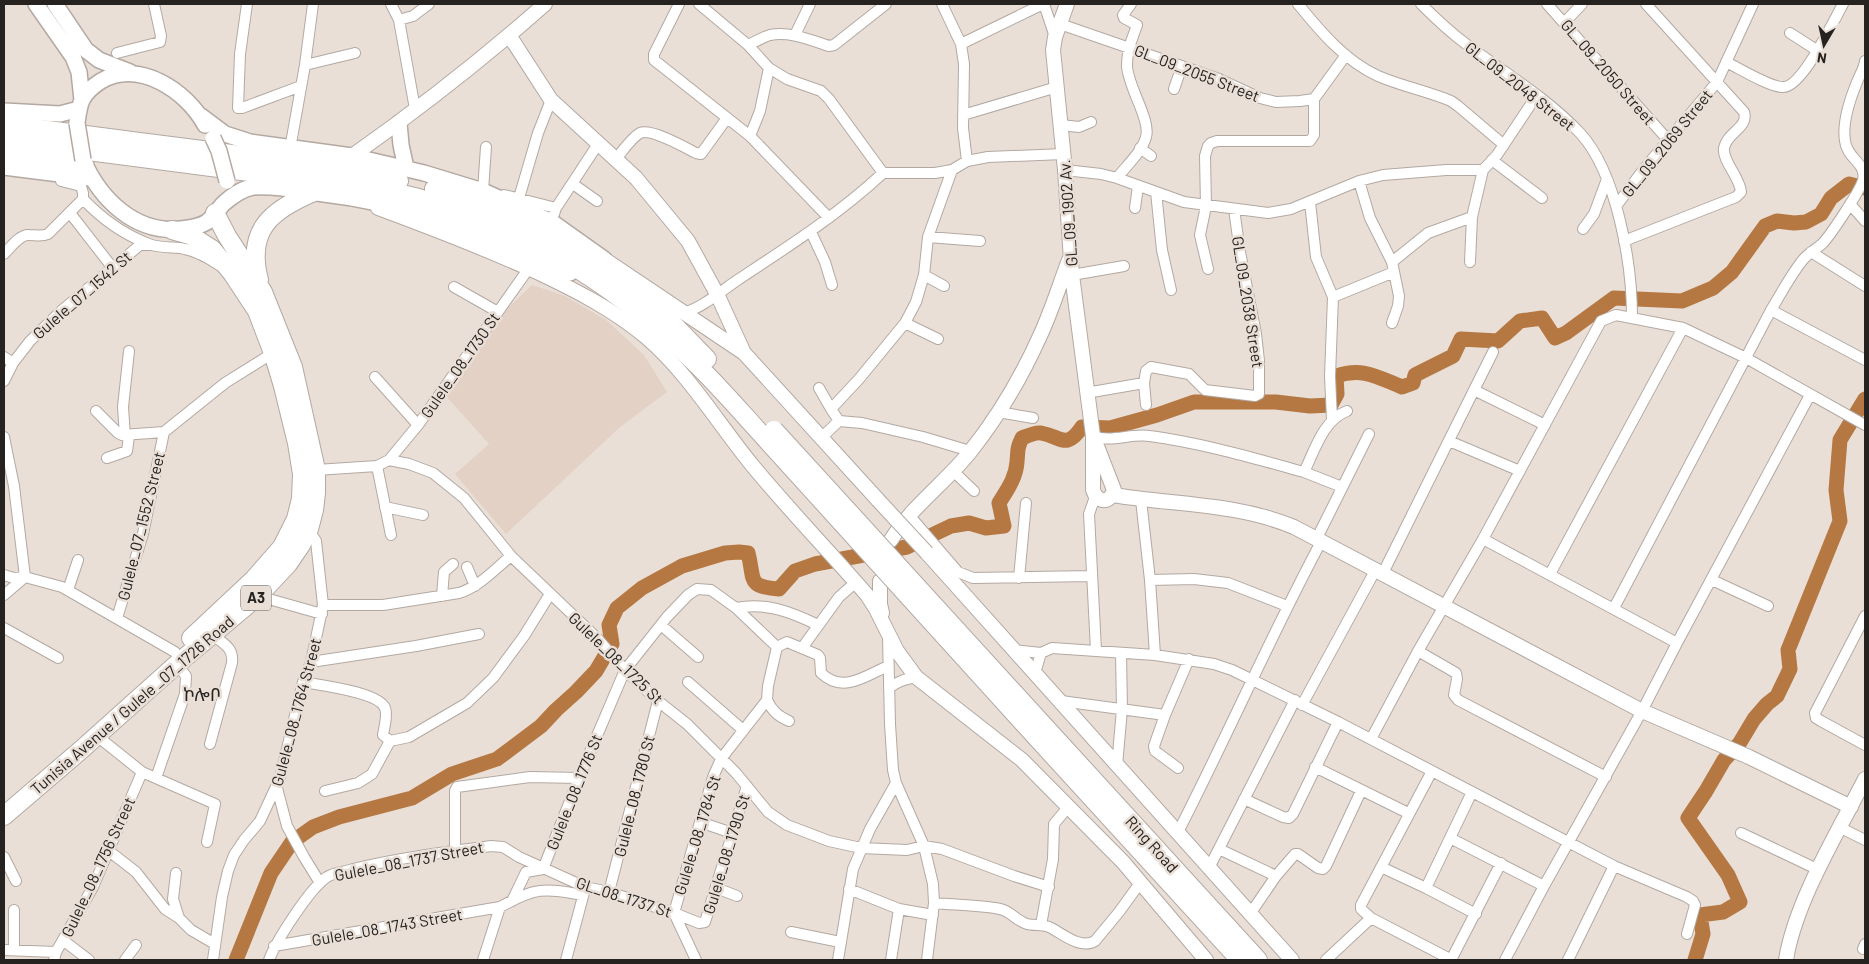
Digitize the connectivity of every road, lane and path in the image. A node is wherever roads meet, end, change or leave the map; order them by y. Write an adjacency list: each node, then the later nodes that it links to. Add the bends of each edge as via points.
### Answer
1 (36, 4): 52 (main road, via 73,56 79,72)
2 (55, 4): 42 (main road, via 86,50 99,60)
3 (154, 4): 34 (street, via 162,36 160,42)
4 (247, 4): 44 (street, via 239,61 238,108)
5 (313, 4): 39 (street)
6 (391, 4): 24 (street)
7 (429, 4): 24 (street, via 413,16)
8 (545, 4): 28 (street)
9 (679, 4): 55 (street, via 654,60)
10 (699, 4): 31 (street)
11 (810, 4): 29 (street)
12 (886, 4): 29 (street, via 834,45)
13 (942, 4): 30 (street)
14 (1044, 4): 26 (street); 30 (street)
15 (1067, 4): 26 (street, GL_09_1902 Av.)
16 (1132, 4): 32 (street, via 1123,15 1137,25)
17 (1298, 4): 36 (street)
18 (1421, 4): 47 (street, GL_09_2048 Street, via 1452,33)
19 (1547, 4): 25 (street, GL_09_2050 Street)
20 (1582, 4): 25 (street)
21 (1646, 4): 43 (street)
22 (1843, 4): 33 (street)
23 (1750, 5): 38 (street, GL_09_2069 Street)
24 (399, 20): 50 (street)
25 (1565, 22): 62 (street, GL_09_2050 Street)
26 (1057, 30): 32 (street, GL_09_2055 Street); 45 (street, GL_09_1902 Av., via 1053,50)
27 (1790, 33): 33 (street)
28 (509, 35): 49 (street); 50 (street)
29 (795, 35): 31 (street, via 770,35)
30 (961, 44): 53 (street)
31 (748, 45): 41 (street)
32 (1128, 47): 40 (street, GL_09_2055 Street); 67 (street, via 1127,68 1146,129)
33 (1818, 51): 38 (street, via 1792,84 1785,87 1776,86)
34 (117, 53)
35 (354, 54): 39 (street)
36 (1346, 55): 48 (street); 64 (street, via 1380,77 1451,101)
37 (1865, 61): 95 (street, via 1844,130 1846,149 1864,171 1863,181)
38 (1726, 62): 43 (street, GL_09_2069 Street)
39 (305, 65): 44 (street)
40 (1182, 66): 46 (street); 48 (street, GL_09_2055 Street, via 1260,98 1276,102)
41 (769, 68): 60 (street, via 760,111); 82 (street, via 787,80 821,91)
42 (136, 74): 52 (main road, via 107,78 87,92); 54 (main road, via 166,84)
43 (1717, 82): 62 (street, GL_09_2069 Street); 113 (street, via 1746,118 1724,147 1741,192)
44 (301, 86): 66 (street)
45 (1057, 87): 53 (street); 59 (street, GL_09_1902 Av.)
46 (1174, 89)
47 (1537, 95): 64 (street); 84 (street, GL_09_2048 Street, via 1582,135)
48 (1314, 99): 99 (street, via 1314,135 1310,141 1211,143 1205,156)
49 (551, 100): 63 (street); 92 (street)
50 (415, 109): 57 (street)
51 (4, 111): 52 (main road, via 60,114)
52 (79, 111): 76 (main road, bridge)
53 (963, 115): 74 (street)
54 (201, 116): 66 (main road, via 220,131 236,138); 101 (main road, bridge, via 219,151 227,181)
55 (727, 118): 60 (street); 72 (street, via 701,154 645,132 639,134)
56 (1091, 122): 59 (street, via 1079,127)
57 (400, 123): 70 (street); 77 (main road)
58 (4, 124): 136 (highway, via 346,170 436,190 496,211 572,249)
59 (1061, 125): 69 (street, GL_09_1902 Av.)
60 (750, 136): 106 (street)
61 (4, 140): 136 (highway, via 415,196 471,215 546,250)
62 (1668, 140): 98 (street, GL_09_2069 Street)
63 (598, 144): 72 (street); 86 (street)
64 (1504, 145): 73 (street)
65 (486, 147): 88 (street)
66 (290, 148): 70 (main road)
67 (1140, 148): 71 (street); 83 (street)
68 (4, 152): 76 (main road)
69 (1063, 154): 74 (street, via 1012,154); 79 (street, GL_09_1902 Av.)
70 (352, 156): 77 (main road)
71 (1151, 156)
72 (615, 160): 134 (street, via 636,178 688,241)
73 (1492, 160): 80 (street); 93 (street)
74 (967, 161): 78 (street)
75 (4, 167): 76 (main road)
76 (87, 168): 109 (main road, via 109,200 130,218 153,228)
77 (406, 168): 88 (main road)
78 (952, 170): 82 (street); 111 (street)
79 (1065, 170): 83 (street); 117 (street, GL_09_1902 Av.)
80 (1483, 170): 85 (street, via 1383,175); 105 (street)
81 (4, 173): 94 (street, via 69,182 81,186)
82 (883, 173): 106 (street)
83 (1116, 178): 87 (street)
84 (1607, 179): 98 (street, GL_09_2048 Street); 108 (street, via 1594,214)
85 (1359, 181): 97 (street); 122 (street, via 1370,218)
86 (572, 184): 96 (street); 104 (street)
87 (1138, 186): 90 (street); 100 (street)
88 (483, 191): 92 (street); 104 (main road)
89 (314, 192): 91 (main road); 101 (main road, via 252,187 234,195); 133 (highway, A3, via 273,215 261,230 255,246 255,262)
90 (1156, 192): 99 (street); 132 (street, via 1162,250)
91 (343, 196): 123 (street, via 438,230); 136 (main road, via 392,205 458,224)
92 (519, 198): 104 (street)
93 (1542, 198)
94 (83, 199): 103 (street); 114 (street, via 118,228)
95 (1853, 200): 107 (street); 115 (street, via 1823,243)
96 (597, 201)
97 (1310, 202): 102 (street, via 1282,212); 135 (street, via 1316,257)
98 (1617, 205): 113 (street, GL_09_2048 Street)
99 (1206, 206): 102 (street); 124 (street, via 1200,235)
100 (1135, 208)
101 (219, 209): 109 (main road, via 198,226); 133 (highway, Tunisia Avenue / Gulele _07_1726 Road / A3, via 227,236)
102 (1234, 209): 155 (street, GL_09_2038 Street, via 1256,334 1259,394 1205,390 1189,374 1151,367 1146,371)
103 (70, 212): 116 (street, via 48,234 43,237 26,234); 121 (street)
104 (554, 215): 118 (main road)
105 (1472, 217): 119 (street); 122 (street, via 1428,233)
106 (828, 218): 110 (street)
107 (1865, 221)
108 (1583, 229)
109 (172, 230): 125 (highway, Tunisia Avenue / Gulele _07_1726 Road / A3, via 190,235 212,249)
110 (811, 232): 128 (street); 134 (street)
111 (928, 237): 112 (street); 126 (street)
112 (980, 241)
113 (1624, 241): 140 (street, GL_09_2048 Street)
114 (150, 245): 121 (street, Gulele_07_1542 St, via 140,245); 125 (street, via 198,253)
115 (1810, 252): 130 (street); 137 (street)
116 (4, 254)
117 (1071, 256): 127 (street, GL_09_1902 Av.); 164 (street, via 1039,338)
118 (604, 259): 136 (highway); 139 (street)
119 (1470, 262)
120 (1124, 266): 127 (street)
121 (112, 267): 152 (street, Gulele_07_1542 St, via 36,335)
122 (1393, 267): 135 (street); 142 (street, via 1399,296)
123 (529, 268): 138 (street, Gulele_08_1730 St); 212 (street, via 612,312 666,355 753,466)
124 (1208, 269)
125 (232, 273): 147 (highway, Tunisia Avenue / Gulele _07_1726 Road / A3, via 257,311)
126 (924, 275): 129 (street); 141 (street)
127 (1072, 275): 158 (street, GL_09_1902 Av.)
128 (832, 285)
129 (944, 286)
130 (1865, 286)
131 (454, 287): 138 (street)
132 (1171, 290)
133 (263, 292): 182 (highway, Tunisia Avenue / Gulele _07_1726 Road / A3, via 293,366)
134 (717, 294): 139 (street); 148 (street)
135 (1333, 297): 165 (street)
136 (635, 299): 265 (highway, bridge, via 694,362 769,434)
137 (1771, 310): 150 (street); 151 (street)
138 (498, 312): 170 (street, Gulele_08_1730 St)
139 (684, 313): 148 (street)
140 (1632, 317): 143 (street); 169 (street, via 1616,315 1601,320)
141 (905, 323): 144 (street); 161 (street)
142 (1392, 323)
143 (1682, 328): 150 (street); 205 (street)
144 (938, 339)
145 (129, 351): 174 (street, via 123,407)
146 (1492, 352): 157 (street)
147 (274, 353): 172 (street, via 226,383); 195 (highway, Tunisia Avenue / Gulele _07_1726 Road / A3, via 297,443 302,474)
148 (744, 353): 176 (street)
149 (4, 358): 152 (street)
150 (1746, 358): 159 (street); 223 (street)
151 (1865, 360)
152 (13, 363): 154 (street, Gulele_07_1542 St)
153 (375, 377): 170 (street)
154 (4, 381)
155 (1144, 383): 158 (street); 160 (street)
156 (819, 388): 161 (street)
157 (1474, 390): 169 (street); 177 (street)
158 (1086, 393): 171 (street, GL_09_1902 Av.)
159 (1810, 395): 168 (street); 211 (street)
160 (1146, 405)
161 (832, 409): 167 (street)
162 (96, 411): 174 (street, via 118,433)
163 (1347, 411): 165 (street)
164 (998, 412): 166 (street); 178 (street)
165 (1332, 415): 185 (street)
166 (1033, 418)
167 (839, 421): 176 (street); 178 (street, via 862,423)
168 (1858, 421)
169 (1545, 424): 183 (street)
170 (418, 425): 180 (street, Gulele_08_1730 St)
171 (1092, 430): 185 (street, via 1101,439 1145,435 1185,441); 187 (street); 189 (street)
172 (164, 432): 174 (street); 226 (street, Gulele_07_1552 Street, via 143,534)
173 (1369, 434): 186 (street)
174 (127, 436): 179 (street, via 127,451)
175 (4, 437): 208 (street, via 14,486)
176 (821, 438): 236 (street, bridge)
177 (1449, 441): 183 (street); 204 (street)
178 (970, 451): 184 (street)
179 (107, 458)
180 (389, 460): 181 (street); 200 (street, Gulele_08_1725 St, via 433,473 464,498)
181 (377, 466): 182 (street); 192 (street)
182 (316, 470): 195 (highway, Tunisia Avenue / Gulele _07_1726 Road / A3, via 314,510)
183 (1520, 471): 198 (street)
184 (953, 472): 188 (street); 194 (street)
185 (1304, 472): 186 (street)
186 (1342, 487): 197 (street)
187 (1112, 489): 189 (street, via 1107,500 1100,500); 190 (street)
188 (974, 491)
189 (1094, 491): 207 (street, via 1089,514)
190 (1141, 500): 197 (street, via 1236,510 1274,519); 210 (street)
191 (1026, 503): 209 (street)
192 (385, 507): 193 (street); 196 (street)
193 (423, 515)
194 (909, 515): 199 (street); 209 (street, via 962,575)
195 (302, 524): 217 (highway, Tunisia Avenue / Gulele _07_1726 Road / A3, via 301,545); 224 (street, Gulele_08_1764 Street, via 316,541); 230 (highway, Tunisia Avenue / Gulele _07_1726 Road / A3)
196 (391, 535)
197 (1319, 539): 204 (street); 219 (street)
198 (1483, 539): 205 (street); 220 (street)
199 (891, 540)
200 (510, 556): 213 (street); 215 (street, Gulele_08_1725 St)
201 (78, 560): 214 (street)
202 (453, 564): 218 (street, via 444,572)
203 (468, 567): 213 (street)
204 (1379, 571): 220 (street); 258 (street)
205 (1550, 574): 223 (street)
206 (4, 575): 208 (street)
207 (1092, 576): 209 (street); 237 (street)
208 (25, 578): 214 (street); 216 (street)
209 (1019, 578)
210 (1150, 580): 219 (street, via 1219,582); 241 (street)
211 (1712, 580): 221 (street); 233 (street)
212 (856, 582): 228 (street, via 839,597); 232 (street, via 876,589 876,609)
213 (475, 586): 218 (street)
214 (68, 590): 226 (street)
215 (550, 594): 248 (street, Gulele_08_1725 St, via 597,638); 268 (street, via 493,678 467,703 408,737)
216 (4, 595)
217 (258, 596): 224 (street); 230 (highway, Tunisia Avenue / Gulele _07_1726 Road / A3)
218 (442, 596): 224 (street)
219 (1287, 606): 251 (street)
220 (1444, 606): 238 (street); 260 (street)
221 (1768, 606)
222 (736, 608): 227 (street, Gulele_08_1776 St, via 711,590 697,589); 228 (street, via 769,606); 234 (street, Gulele_08_1776 St)
223 (1614, 608): 233 (street)
224 (323, 609): 246 (street, Gulele_08_1764 Street)
225 (1865, 616): 270 (street, via 1815,713 1816,718)
226 (118, 618): 244 (street)
227 (661, 625): 242 (street); 248 (street, Gulele_08_1776 St)
228 (818, 625): 235 (street)
229 (4, 628): 243 (street)
230 (208, 630): 244 (highway, Tunisia Avenue / Gulele _07_1726 Road / A3); 269 (street, via 232,654)
231 (478, 634): 246 (street)
232 (888, 634): 247 (street); 250 (street)
233 (1677, 642): 260 (street)
234 (777, 647): 235 (street, via 787,642); 255 (street)
235 (802, 648): 247 (street, via 818,654 821,673 837,684 848,683)
236 (1013, 650): 239 (street); 249 (street)
237 (1096, 650): 239 (street, via 1052,648); 240 (street)
238 (1418, 651): 267 (street); 277 (street, via 1456,673 1454,695 1458,700)
239 (1041, 653): 249 (street)
240 (1121, 653): 241 (street); 259 (street)
241 (1155, 655): 245 (street)
242 (698, 657)
243 (58, 658)
244 (176, 658): 266 (highway, Tunisia Avenue / Gulele _07_1726 Road / A3); 278 (street, via 186,676 184,694); 288 (highway, Tunisia Avenue / Gulele _07_1726 Road / A3)
245 (1189, 659): 251 (street); 261 (street)
246 (311, 662): 252 (street, Gulele_08_1764 Street)
247 (888, 666): 254 (street)
248 (625, 670): 257 (street, Gulele_08_1725 St); 279 (street, Gulele_08_1776 St)
249 (1035, 673): 256 (street)
250 (916, 677): 254 (street); 289 (street, via 1022,760)
251 (1252, 678): 258 (street); 297 (street, via 1217,757)
252 (303, 682): 268 (street, via 349,690 369,696 383,705 386,711 383,735); 283 (street, Gulele_08_1764 Street)
253 (688, 682): 264 (street)
254 (892, 686): 281 (street, via 890,724)
255 (767, 700): 262 (street, via 777,715); 264 (street, Gulele_08_1784 St)
256 (1061, 700): 259 (street); 272 (street)
257 (658, 701): 271 (street, Gulele_08_1725 St, via 687,724); 325 (street, Gulele_08_1780 St)
258 (1299, 703): 263 (street); 287 (street)
259 (1122, 708): 261 (street); 272 (street)
260 (1642, 711): 277 (street); 290 (street, via 1749,757)
261 (1165, 715): 274 (street, via 1155,751)
262 (789, 721)
263 (1338, 722): 267 (street); 273 (street)
264 (743, 730): 271 (street, Gulele_08_1784 St)
265 (1042, 733): 360 (highway, Ring Road); 361 (highway, Ring Road)
266 (97, 736): 276 (street); 292 (highway, Tunisia Avenue / Gulele _07_1726 Road / A3)
267 (1371, 739): 275 (street)
268 (390, 741): 285 (street, via 372,774 358,783)
269 (210, 744)
270 (1865, 745)
271 (720, 759): 282 (street, Gulele_08_1725 St); 293 (street, Gulele_08_1784 St)
272 (1117, 766): 297 (street)
273 (1315, 767): 284 (street); 287 (street, via 1289,818)
274 (1178, 768)
275 (1432, 771): 286 (street); 291 (street)
276 (142, 772): 278 (street); 305 (street, Gulele_08_1756 Street)
277 (1606, 777): 301 (street)
278 (156, 778): 300 (street, via 215,804)
279 (579, 778): 306 (street, via 530,777 457,787); 311 (street, Gulele_08_1776 St)
280 (1865, 780): 290 (street)
281 (896, 783): 302 (street); 303 (street)
282 (747, 786): 295 (street, Gulele_08_1790 St); 303 (street, Gulele_08_1725 St, via 768,812 787,825 829,841)
283 (277, 788): 317 (street, via 288,826); 344 (street, Gulele_08_1764 Street, via 260,821 234,856 225,884)
284 (1361, 790): 291 (street); 315 (street, via 1326,866 1318,868 1295,854)
285 (325, 792)
286 (1472, 792): 298 (street); 301 (street)
287 (1244, 799): 304 (street)
288 (4, 805)
289 (1069, 806): 318 (street); 320 (street, via 1054,824)
290 (1851, 807): 294 (street)
291 (1408, 813): 310 (street)
292 (4, 816)
293 (700, 822): 295 (street); 332 (street, Gulele_08_1784 St)
294 (1841, 828): 299 (street); 313 (street)
295 (732, 833): 321 (street, Gulele_08_1790 St)
296 (1741, 833): 313 (street)
297 (1177, 834): 312 (street)
298 (1450, 838): 308 (street); 322 (street)
299 (1865, 840)
300 (207, 842)
301 (1568, 842): 309 (street); 319 (street)
302 (924, 846): 303 (street, Gulele_08_1725 St, via 907,850); 320 (street, via 942,849); 328 (street)
303 (861, 848): 323 (street)
304 (1219, 849): 312 (street); 315 (street)
305 (109, 851): 336 (street, via 136,872 165,909); 342 (street, Gulele_08_1756 Street)
306 (455, 851): 311 (street, Gulele_08_1737 Street, via 503,847); 317 (street, Gulele_08_1737 Street, via 365,866 330,875)
307 (4, 857): 316 (street)
308 (1501, 863): 319 (street); 334 (street)
309 (1614, 866): 341 (street, via 1693,901 1694,911); 366 (street)
310 (1381, 867): 322 (street); 337 (street, via 1361,905 1361,910)
311 (543, 868): 324 (street, GL_08_1737 St); 327 (street, Gulele_08_1776 St, via 526,872)
312 (1209, 868): 333 (street)
313 (1819, 870): 367 (street, via 1802,906)
314 (176, 874): 336 (street, via 173,898)
315 (1276, 876): 333 (street)
316 (16, 881)
317 (320, 883): 346 (street, Gulele_08_1737 Street)
318 (1140, 883): 339 (street, via 1090,944); 359 (street)
319 (1544, 886): 365 (street)
320 (1049, 887): 339 (street)
321 (716, 888): 326 (street); 338 (street, Gulele_08_1790 St)
322 (1426, 888): 334 (street)
323 (849, 889): 330 (street); 343 (street)
324 (584, 891): 325 (street, GL_08_1737 St); 327 (street, via 546,889); 354 (street)
325 (609, 892): 332 (street, GL_08_1737 St)
326 (737, 896)
327 (512, 900): 329 (street)
328 (934, 903): 335 (street); 339 (street, via 1000,909 1024,923)
329 (500, 907): 346 (street, Gulele_08_1743 Street); 353 (street)
330 (899, 909): 335 (street); 357 (street)
331 (14, 910): 347 (street)
332 (674, 912): 338 (street, GL_08_1737 St, via 699,923); 355 (street)
333 (1250, 914): 362 (street)
334 (1476, 914): 364 (street)
335 (933, 915): 358 (street)
336 (179, 918): 344 (street, via 191,930)
337 (1371, 918): 363 (street); 364 (street)
338 (705, 922)
339 (1041, 925)
340 (791, 932): 343 (street)
341 (1687, 934)
342 (64, 941): 348 (street, Gulele_08_1756 Street); 349 (street)
343 (840, 942): 356 (street)
344 (215, 944): 351 (street, Gulele_08_1764 Street)
345 (136, 945): 350 (street)
346 (274, 946): 352 (street, Gulele_08_1737 Street)
347 (9, 950): 348 (street)
348 (55, 956)
349 (89, 960)
350 (124, 960)
351 (213, 960)
352 (269, 960)
353 (483, 960)
354 (570, 960)
355 (696, 960)
356 (838, 960)
357 (891, 960)
358 (927, 960)
359 (1206, 960)
360 (1240, 960)
361 (1258, 960)
362 (1292, 960)
363 (1326, 960)
364 (1451, 960)
365 (1505, 960)
366 (1568, 960)
367 (1786, 960)

